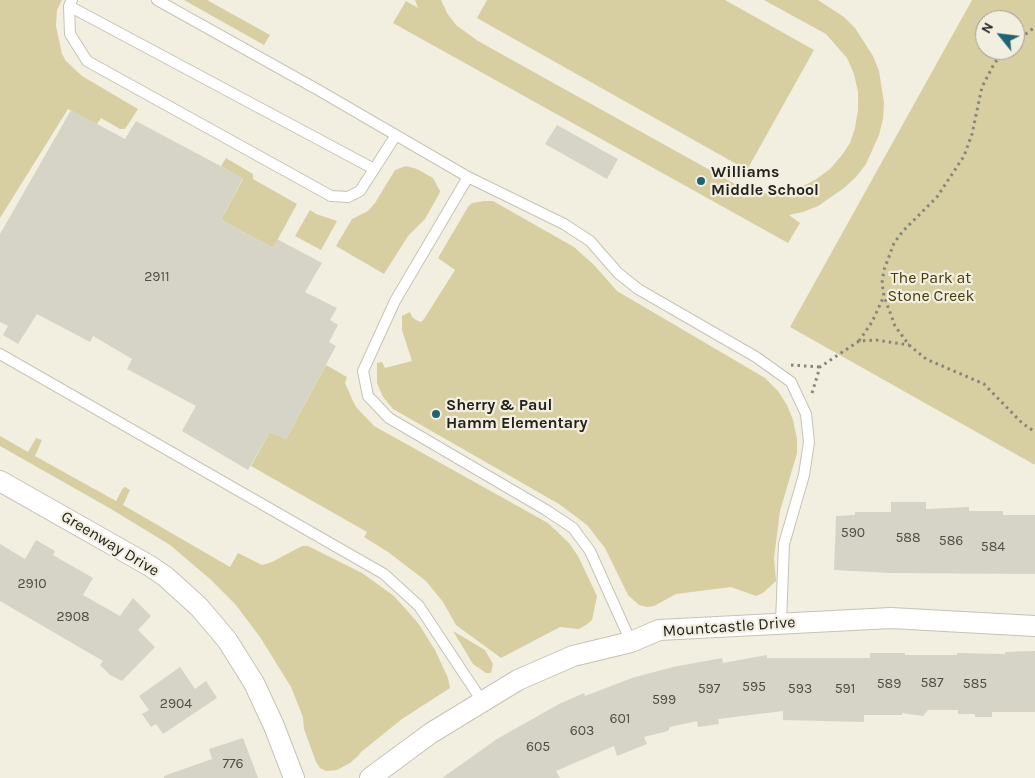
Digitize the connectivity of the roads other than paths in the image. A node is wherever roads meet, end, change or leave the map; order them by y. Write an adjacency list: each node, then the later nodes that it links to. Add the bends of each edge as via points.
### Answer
1 (158, 0): 3 (lane)
2 (71, 3): 4 (lane); 4 (lane, via 70,34 87,61 331,196 348,197 360,191)
3 (396, 135): 4 (lane); 5 (lane)
4 (374, 169)
5 (468, 176): 8 (lane, via 564,224 590,241 618,273 638,289 791,382 806,414 809,442 804,475 784,544); 10 (lane, via 394,301 363,371 368,396 389,418 573,528 590,551)
6 (0, 354): 11 (lane, via 384,574 418,606)
7 (0, 481): 12 (street, Greenway Drive, via 150,566 199,607 227,640 254,683)
8 (781, 623): 9 (street, Mountcastle Drive, via 891,618); 10 (street, Mountcastle Drive, via 659,630)
9 (1035, 626)
10 (631, 642): 11 (street, Mountcastle Drive, via 573,656 518,680)
11 (482, 701): 13 (street, Mountcastle Drive, via 431,733)
12 (294, 778)
13 (370, 778)

